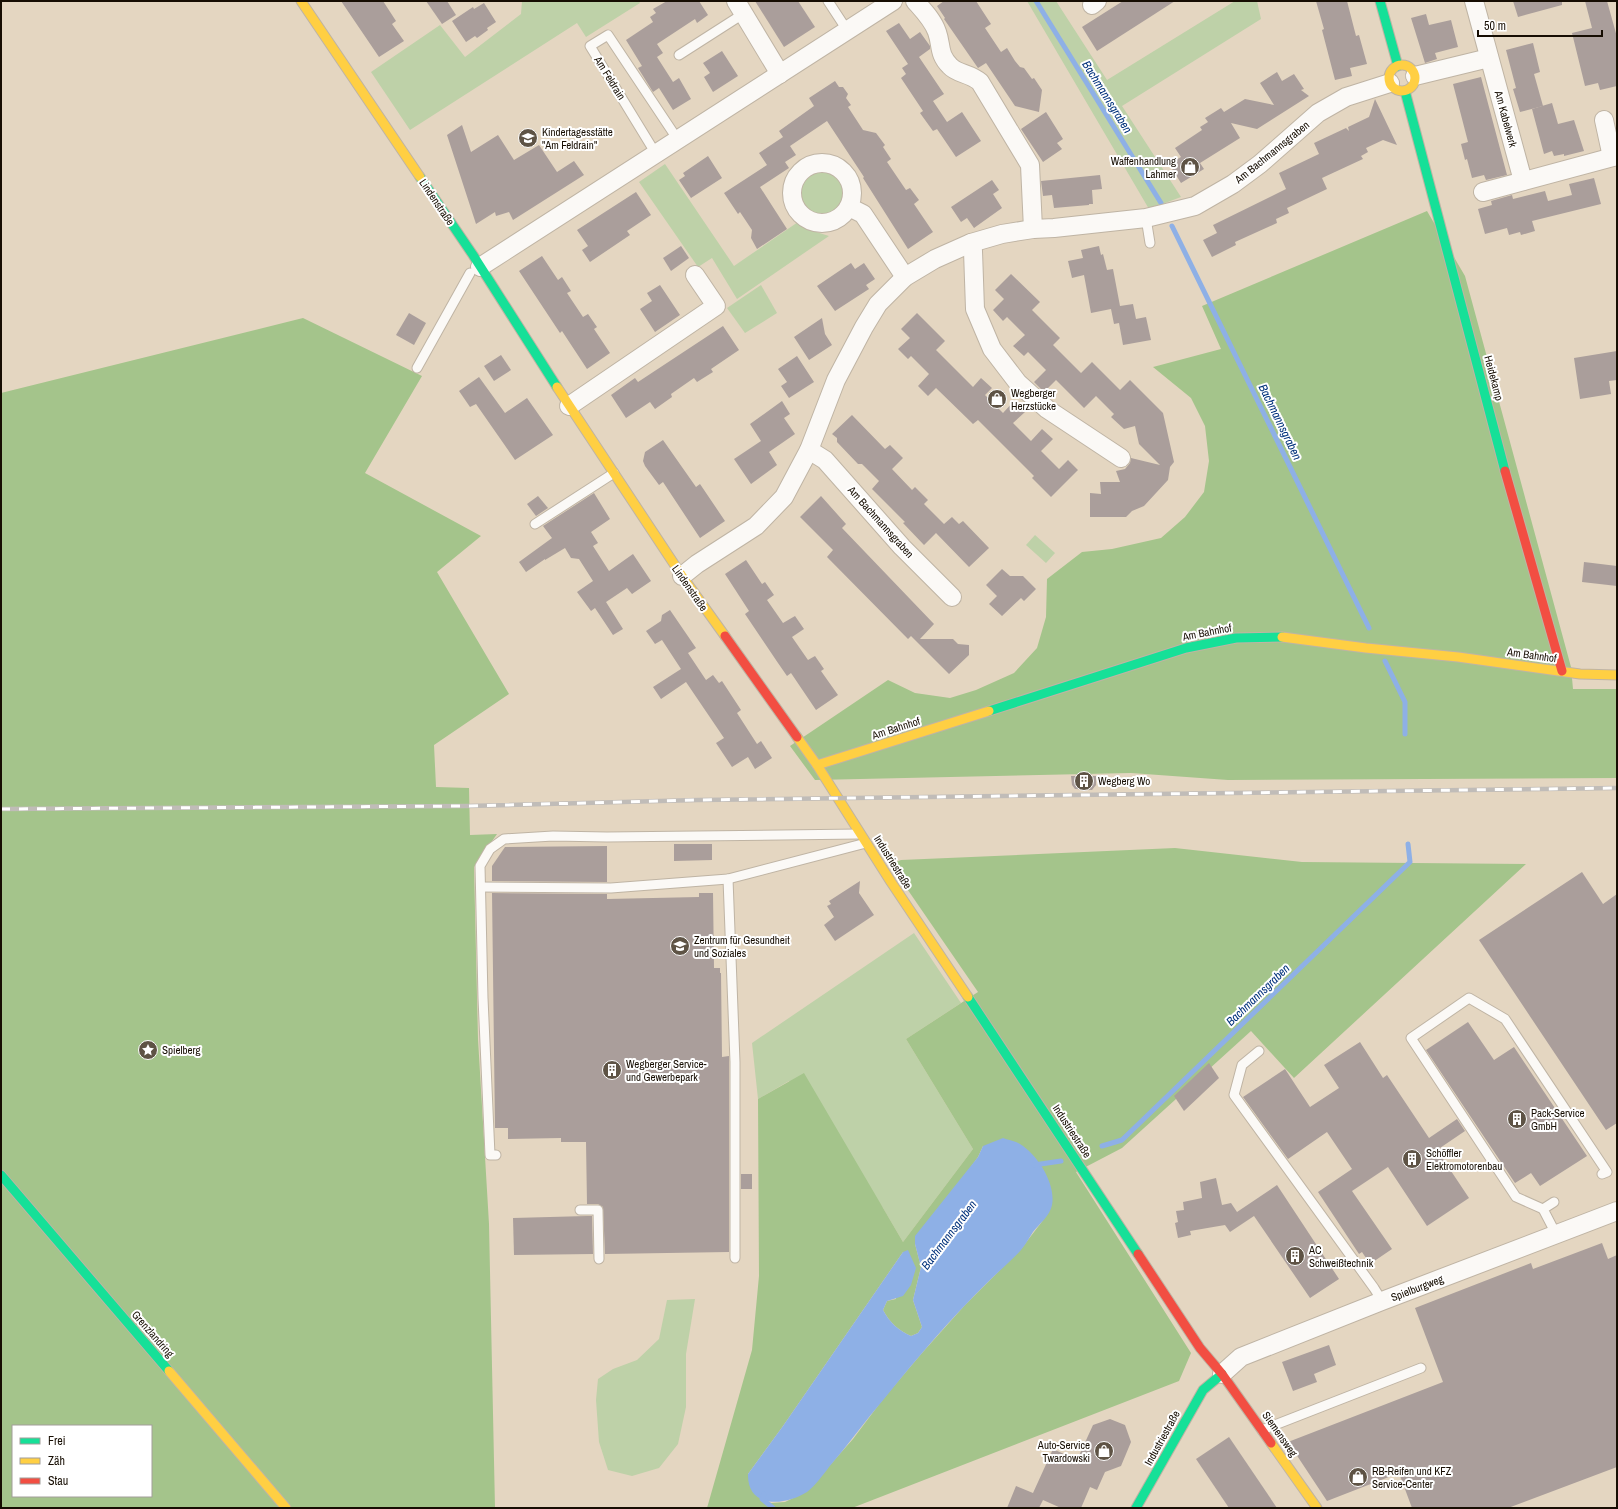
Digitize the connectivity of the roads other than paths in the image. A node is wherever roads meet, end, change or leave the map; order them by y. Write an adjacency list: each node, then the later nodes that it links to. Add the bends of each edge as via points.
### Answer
1 (301, 1): 25 (street, Lindenstraße)
2 (828, 1): 8 (lane)
3 (893, 1): 8 (street)
4 (915, 1): 22 (street, via 938,32 941,56 950,68 974,76 980,82 1030,165)
5 (1380, 1): 11 (street)
6 (1474, 1): 10 (street, Am Kabelwerk)
7 (740, 7): 9 (lane); 12 (street)
8 (847, 30): 12 (street)
9 (679, 55)
10 (1489, 58): 13 (street); 18 (street, Am Kabelwerk)
11 (1398, 66): 13 (street, via 1390,74); 13 (street, via 1411,70)
12 (780, 74): 15 (street)
13 (1403, 83): 21 (street, Am Bachmannsgraben, via 1346,96 1318,114 1233,184 1195,206); 36 (street, Heidekamp, via 1511,492)
14 (1604, 120): 17 (street)
15 (678, 140): 16 (street); 16 (lane, Am Feldrain, via 608,35 590,46)
16 (656, 154): 25 (street)
17 (1615, 156): 18 (street)
18 (1523, 181): 19 (street)
19 (1483, 192)
20 (849, 207): 27 (street, via 863,214)
21 (1146, 218): 22 (street, Am Bachmannsgraben); 24 (lane)
22 (1033, 229): 23 (street, Am Bachmannsgraben)
23 (971, 243): 27 (street, Am Bachmannsgraben, via 935,259); 31 (street, via 975,309 992,349 1018,383 1046,409)
24 (1150, 243)
25 (475, 270): 28 (lane); 29 (street, Lindenstraße)
26 (694, 275): 29 (street, via 716,306)
27 (905, 277): 30 (street, Am Bachmannsgraben, via 878,304 864,327 836,380)
28 (417, 368)
29 (569, 406): 32 (street, Lindenstraße)
30 (809, 450): 34 (street, Am Bachmannsgraben, via 784,497 756,526); 35 (street, Am Bachmannsgraben, via 825,460 902,547)
31 (1121, 458)
32 (614, 473): 33 (lane); 34 (street, Lindenstraße)
33 (535, 524)
34 (682, 576): 38 (street, Lindenstraße)
35 (952, 597)
36 (1562, 672): 37 (street, Am Bahnhof); 38 (street, Am Bahnhof, via 1288,637 1236,638 1186,648)
37 (1617, 675)
38 (817, 765): 39 (street, Industriestraße)
39 (861, 834): 40 (street, Industriestraße); 42 (lane, via 553,836 504,839 490,849 480,866)
40 (867, 843): 41 (lane); 56 (street, Industriestraße, via 1200,1348)
41 (728, 880): 42 (lane, via 611,888); 52 (lane, via 735,1062)
42 (480, 887): 44 (lane, via 490,1155)
43 (1259, 1051): 54 (lane, via 1242,1065 1234,1095)
44 (496, 1155)
45 (1602, 1174): 48 (lane, via 1607,1172 1506,1019 1469,998 1411,1038 1516,1197)
46 (1, 1175): 58 (street, Grenzlandring)
47 (1554, 1202): 48 (lane)
48 (1543, 1209): 51 (lane)
49 (580, 1210): 53 (lane, via 598,1210)
50 (1617, 1211): 51 (street, Spielburgweg)
51 (1556, 1234): 54 (street, Spielburgweg)
52 (735, 1258)
53 (599, 1259)
54 (1382, 1301): 56 (street, Spielburgweg, via 1241,1357)
55 (1420, 1368): 57 (lane)
56 (1222, 1374): 57 (street, Siemensweg); 59 (street, Industriestraße, via 1203,1390)
57 (1262, 1430): 60 (street, Siemensweg)
58 (286, 1508)
59 (1136, 1508)
60 (1317, 1508)

